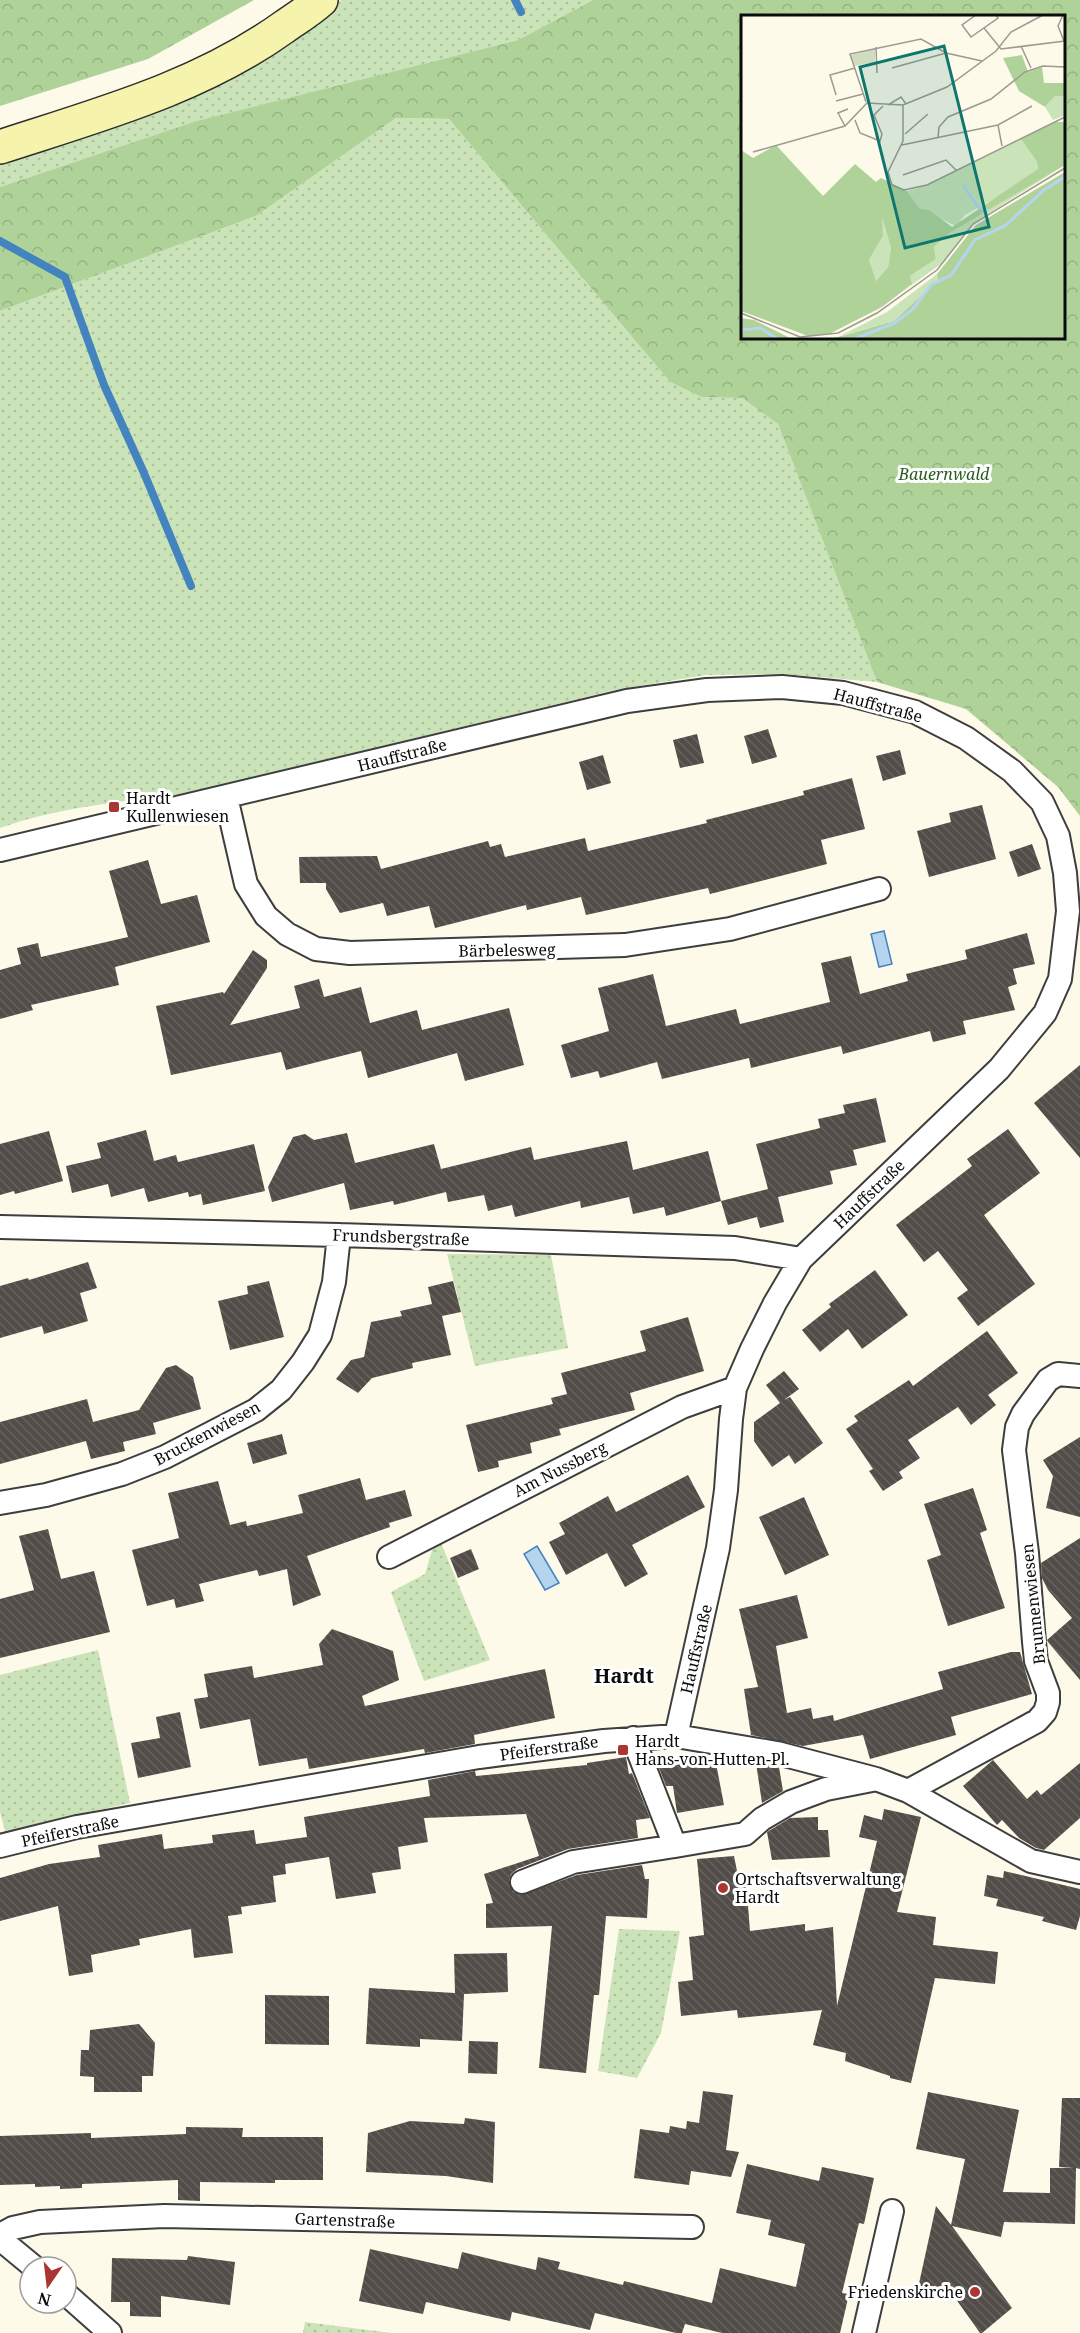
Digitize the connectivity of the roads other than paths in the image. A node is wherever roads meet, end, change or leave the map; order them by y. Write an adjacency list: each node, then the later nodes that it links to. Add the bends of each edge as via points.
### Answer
1 (321, 0): 2 (main road, via 257,46 181,84 125,107)
2 (0, 147)
3 (226, 797): 4 (street, Hauffstraße); 5 (street, Bärbelesweg, via 246,884 266,916 316,949 350,953 625,945 730,929); 8 (street, Hauffstraße, via 627,700 707,690 782,687 843,693 915,712 966,738 1012,771 1042,802 1058,836 1068,911 1060,979 1045,1013 999,1069)
4 (0, 850)
5 (879, 889)
6 (0, 1227): 7 (street, Frundsbergstraße)
7 (339, 1235): 8 (street, Frundsbergstraße, via 735,1248); 11 (street, Bruckenwiesen, via 334,1282 320,1335 281,1390 256,1410 122,1474)
8 (801, 1259): 10 (street, Hauffstraße, via 775,1303)
9 (1080, 1376): 16 (street, Brunnenwiesen, via 1058,1374 1047,1380 1023,1414 1015,1438 1036,1661 1048,1693 1045,1712 1036,1721)
10 (735, 1388): 12 (street, Am Nussberg, via 682,1407); 13 (street, Hauffstraße, via 718,1548)
11 (0, 1503)
12 (389, 1557)
13 (676, 1736): 14 (street, Pfeiferstraße); 15 (street, Pfeiferstraße, via 777,1753)
14 (633, 1738): 17 (street, Pfeiferstraße, via 479,1757 77,1827); 18 (street)
15 (876, 1779): 16 (street, Pfeiferstraße); 18 (street, via 791,1802 745,1834)
16 (908, 1791): 19 (street, Pfeiferstraße, via 1022,1857)
17 (0, 1846)
18 (675, 1846): 20 (street, via 573,1862)
19 (1080, 1872)
20 (522, 1882)
21 (892, 2211): 27 (street)
22 (692, 2227): 23 (street, Gartenstraße, via 164,2216 40,2222 14,2228)
23 (0, 2237): 24 (street)
24 (20, 2255)
25 (78, 2305): 26 (street)
26 (110, 2333)
27 (864, 2333)

